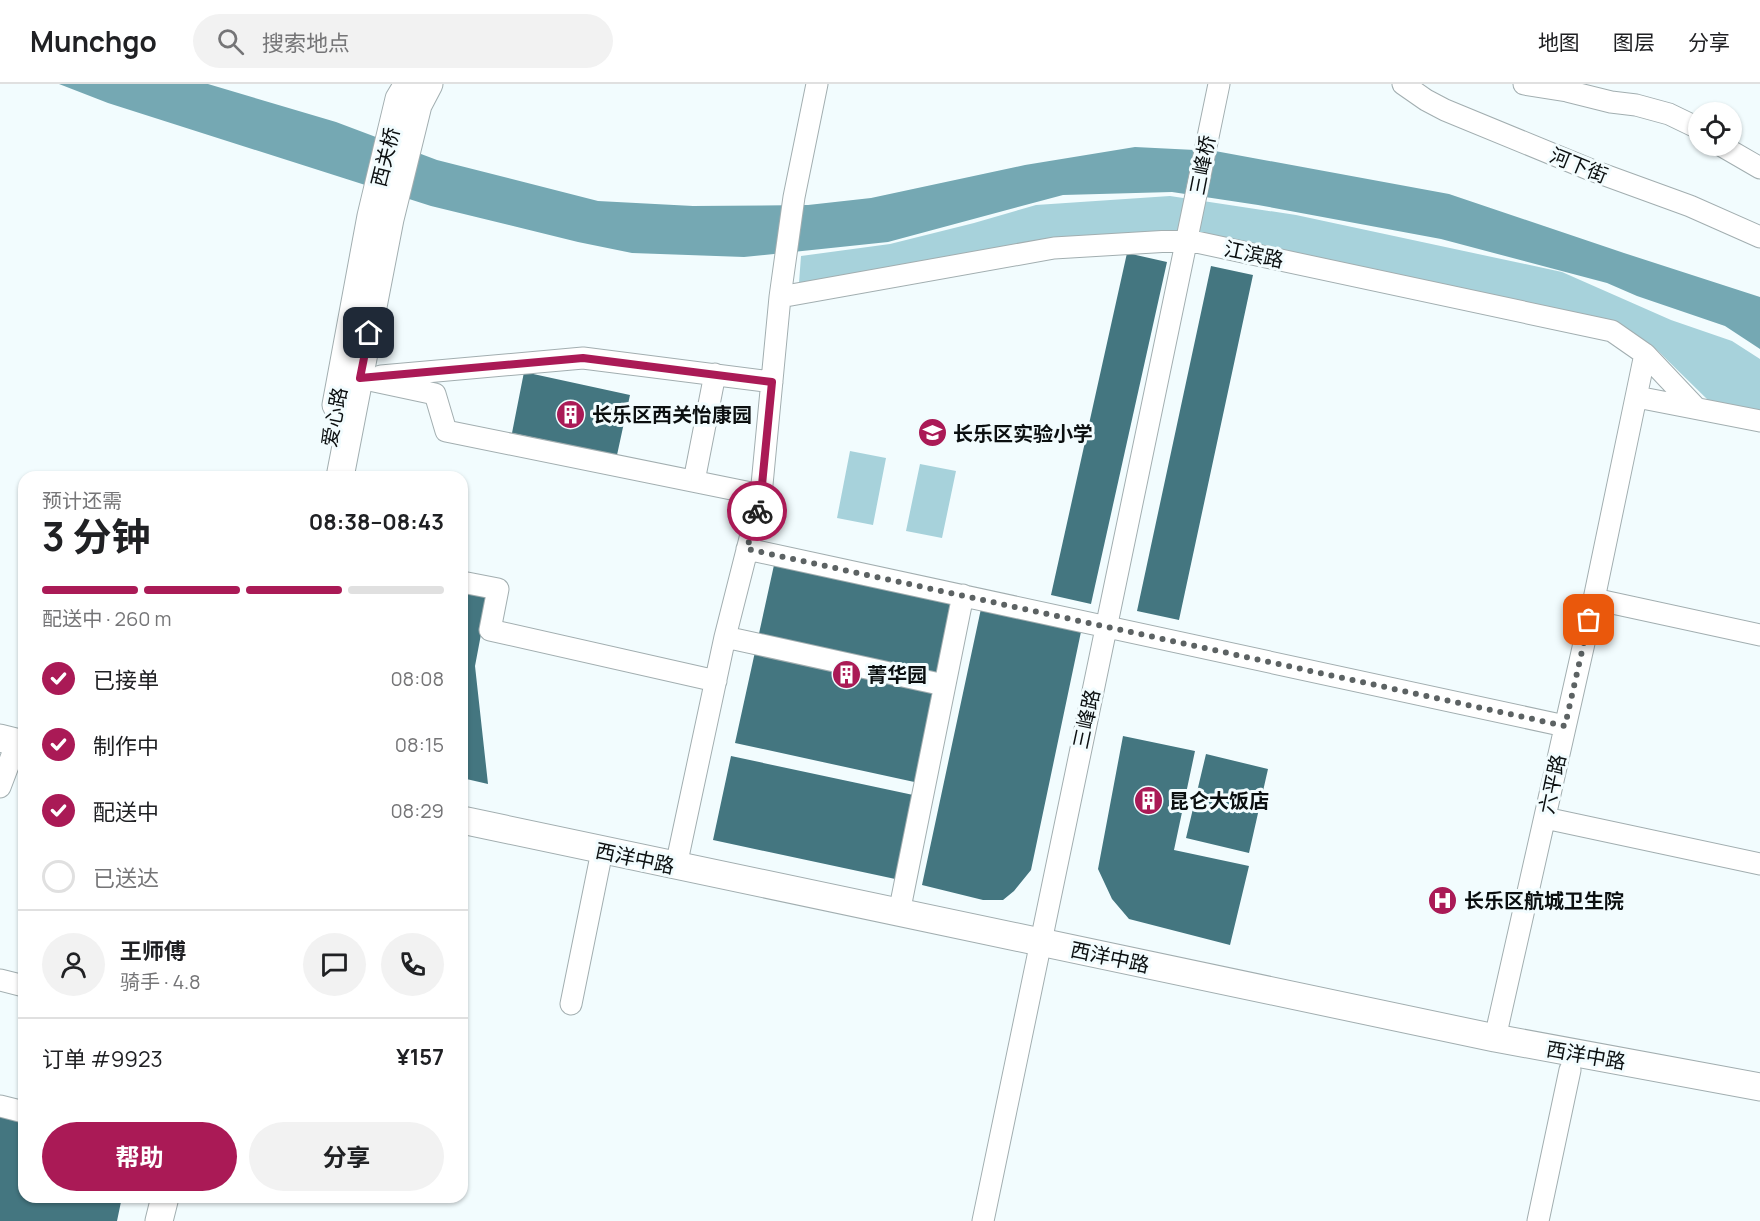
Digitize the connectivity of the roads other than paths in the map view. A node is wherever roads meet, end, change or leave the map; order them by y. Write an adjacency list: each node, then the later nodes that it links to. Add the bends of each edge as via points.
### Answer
1 (817, 84): 13 (street, via 794,197)
2 (1219, 84): 10 (street, 三峰桥)
3 (1403, 84): 11 (street, 河下街, via 1445,110)
4 (1524, 84): 6 (street, via 1636,105)
5 (414, 93): 9 (main road, 西关桥)
6 (1688, 124)
7 (1739, 156): 8 (street)
8 (1760, 168)
9 (381, 217): 16 (main road, 爱心路)
10 (1192, 218): 12 (street, 三峰路)
11 (1760, 237)
12 (1187, 240): 13 (street, 江滨路, via 1054,248); 14 (street, 江滨路, via 1612,331); 29 (street, 三峰路)
13 (780, 297): 17 (street)
14 (1645, 354): 18 (street, 六平路); 19 (street, 江滨路)
15 (715, 374): 16 (street, via 583,358); 17 (street); 23 (street)
16 (351, 378): 21 (main road, 爱心路); 22 (main road, 爱心路); 23 (street, via 435,394 446,430)
17 (772, 382): 24 (street)
18 (1637, 397): 19 (street); 28 (street, 六平路)
19 (1696, 408): 20 (street)
20 (1760, 421)
21 (324, 471)
22 (341, 471)
23 (694, 481): 24 (street)
24 (761, 495): 25 (street)
25 (747, 549): 27 (street); 31 (street)
26 (468, 583): 32 (street, via 498,589 490,630)
27 (963, 595): 29 (street); 33 (street)
28 (1594, 599): 30 (street); 34 (street, 六平路)
29 (1105, 627): 34 (street); 44 (street, 三峰路)
30 (1760, 635)
31 (725, 637): 32 (street); 33 (street)
32 (716, 681): 42 (street)
33 (944, 685): 43 (street)
34 (1565, 726): 37 (street, 六平路)
35 (13, 735): 36 (street)
36 (1, 782)
37 (1545, 818): 41 (street); 48 (street, 六平路)
38 (468, 822): 40 (main road, 西洋中路)
39 (468, 840): 40 (main road, 西洋中路)
40 (600, 859): 42 (main road, 西洋中路); 44 (main road, 西洋中路); 47 (street)
41 (1760, 864)
42 (676, 866): 43 (main road, 西洋中路)
43 (899, 913): 44 (main road, 西洋中路)
44 (1039, 951): 48 (main road, 西洋中路); 49 (main road, 西洋中路); 58 (street, 三峰路)
45 (0, 980): 46 (street)
46 (18, 984)
47 (571, 1004)
48 (1495, 1038): 49 (main road, 西洋中路)
49 (1572, 1061): 50 (main road, 西洋中路); 51 (main road, 西洋中路); 59 (street)
50 (1760, 1087)
51 (1760, 1105)
52 (0, 1106): 53 (street)
53 (18, 1110)
54 (164, 1203): 56 (main road)
55 (180, 1203): 57 (main road)
56 (159, 1221)
57 (175, 1221)
58 (983, 1221)
59 (1538, 1221)

